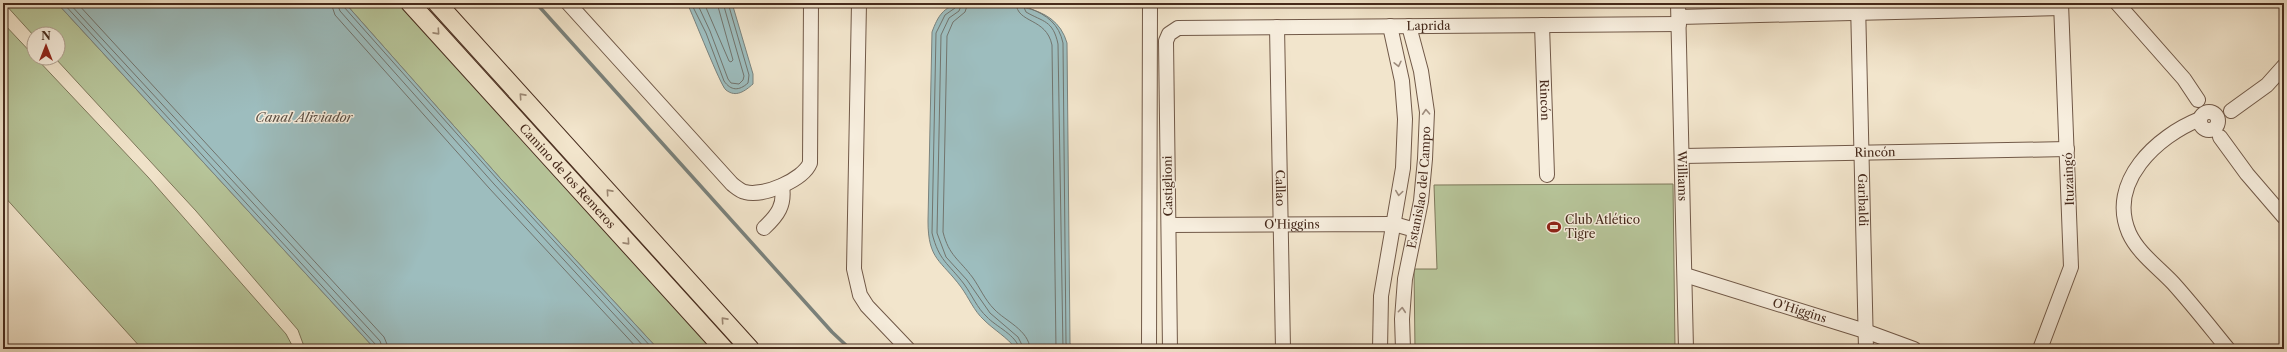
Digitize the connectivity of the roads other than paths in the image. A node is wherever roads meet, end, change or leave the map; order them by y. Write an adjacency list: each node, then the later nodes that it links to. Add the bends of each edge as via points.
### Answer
1 (410, 3): 31 (main road, Camino de los Remeros, one-way to 31)
2 (437, 3): 32 (main road, Camino de los Remeros, one-way to 2)
3 (568, 3): 22 (street, via 739,190 753,193)
4 (811, 3): 22 (street, via 810,163 802,175)
5 (859, 3): 33 (street, via 854,269 860,294 867,306)
6 (1150, 3): 34 (street)
7 (2117, 3): 17 (street, via 2184,79)
8 (2061, 6): 9 (street, Laprida); 18 (street, Ituzaingó)
9 (1858, 7): 10 (street, Laprida); 19 (street, Garibaldi)
10 (1679, 15): 11 (street, Laprida); 20 (street, Williams)
11 (1542, 25): 13 (street, Laprida); 21 (street, Rincón)
12 (1390, 26): 13 (street, Laprida); 14 (street, Laprida); 24 (street, Estanislao del Campo, one-way to 24, via 1402,81 1405,119 1403,168)
13 (1409, 26): 28 (street, Estanislao del Campo, one-way to 13, via 1425,159 1426,112 1421,71)
14 (1277, 27): 15 (street, Laprida); 26 (street, Callao)
15 (1178, 28): 25 (street, Castiglioni, via 1169,34 1166,41)
16 (2284, 66): 17 (street, via 2267,85)
17 (2211, 122): 23 (street, via 2247,174); 43 (street, via 2184,126 2153,147 2136,168 2126,198 2125,222 2136,245 2186,297)
18 (2067, 149): 19 (street, Rincón); 42 (street, Ituzaingó, via 2071,267)
19 (1862, 153): 20 (street, Rincón); 30 (street, Garibaldi)
20 (1683, 156): 29 (street, Williams)
21 (1547, 175)
22 (782, 186): 27 (street, via 783,202 780,211)
23 (2284, 217)
24 (1394, 224): 26 (street, O'Higgins); 28 (street, O'Higgins); 37 (street, Estanislao del Campo, via 1381,296)
25 (1169, 225): 26 (street, O'Higgins); 35 (street, Castiglioni)
26 (1282, 225): 36 (street, Callao)
27 (764, 228)
28 (1415, 230): 38 (street, Estanislao del Campo, one-way to 28, via 1405,279)
29 (1685, 275): 30 (street, O'Higgins); 39 (street, Williams)
30 (1865, 331): 40 (street, Garibaldi); 41 (street, O'Higgins)
31 (724, 349)
32 (750, 349)
33 (908, 349)
34 (1149, 349)
35 (1170, 349)
36 (1283, 349)
37 (1380, 349)
38 (1403, 349)
39 (1686, 349)
40 (1866, 349)
41 (1914, 349)
42 (2040, 349)
43 (2228, 349)

